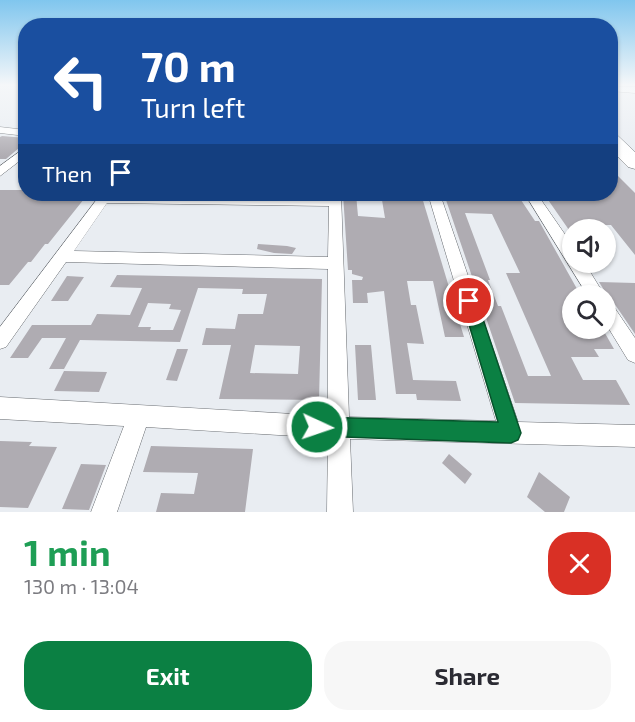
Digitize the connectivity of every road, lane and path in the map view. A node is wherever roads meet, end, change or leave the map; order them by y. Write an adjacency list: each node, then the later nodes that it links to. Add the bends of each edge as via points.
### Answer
1 (0, 130): 2 (street)
2 (18, 132)
3 (618, 146): 5 (main road)
4 (18, 157): 6 (street)
5 (635, 163)
6 (0, 172)
7 (102, 201): 12 (street)
8 (335, 201): 13 (street)
9 (436, 201): 22 (street)
10 (536, 201): 11 (street)
11 (562, 241)
12 (62, 256): 13 (street); 15 (street)
13 (334, 263): 21 (street)
14 (0, 314): 15 (street)
15 (18, 314): 17 (street)
16 (616, 325): 18 (street)
17 (0, 341)
18 (635, 354)
19 (0, 408): 20 (street)
20 (139, 416): 21 (street); 24 (street)
21 (340, 428): 22 (street); 25 (street)
22 (511, 433): 23 (street)
23 (635, 436)
24 (104, 512)
25 (340, 512)

